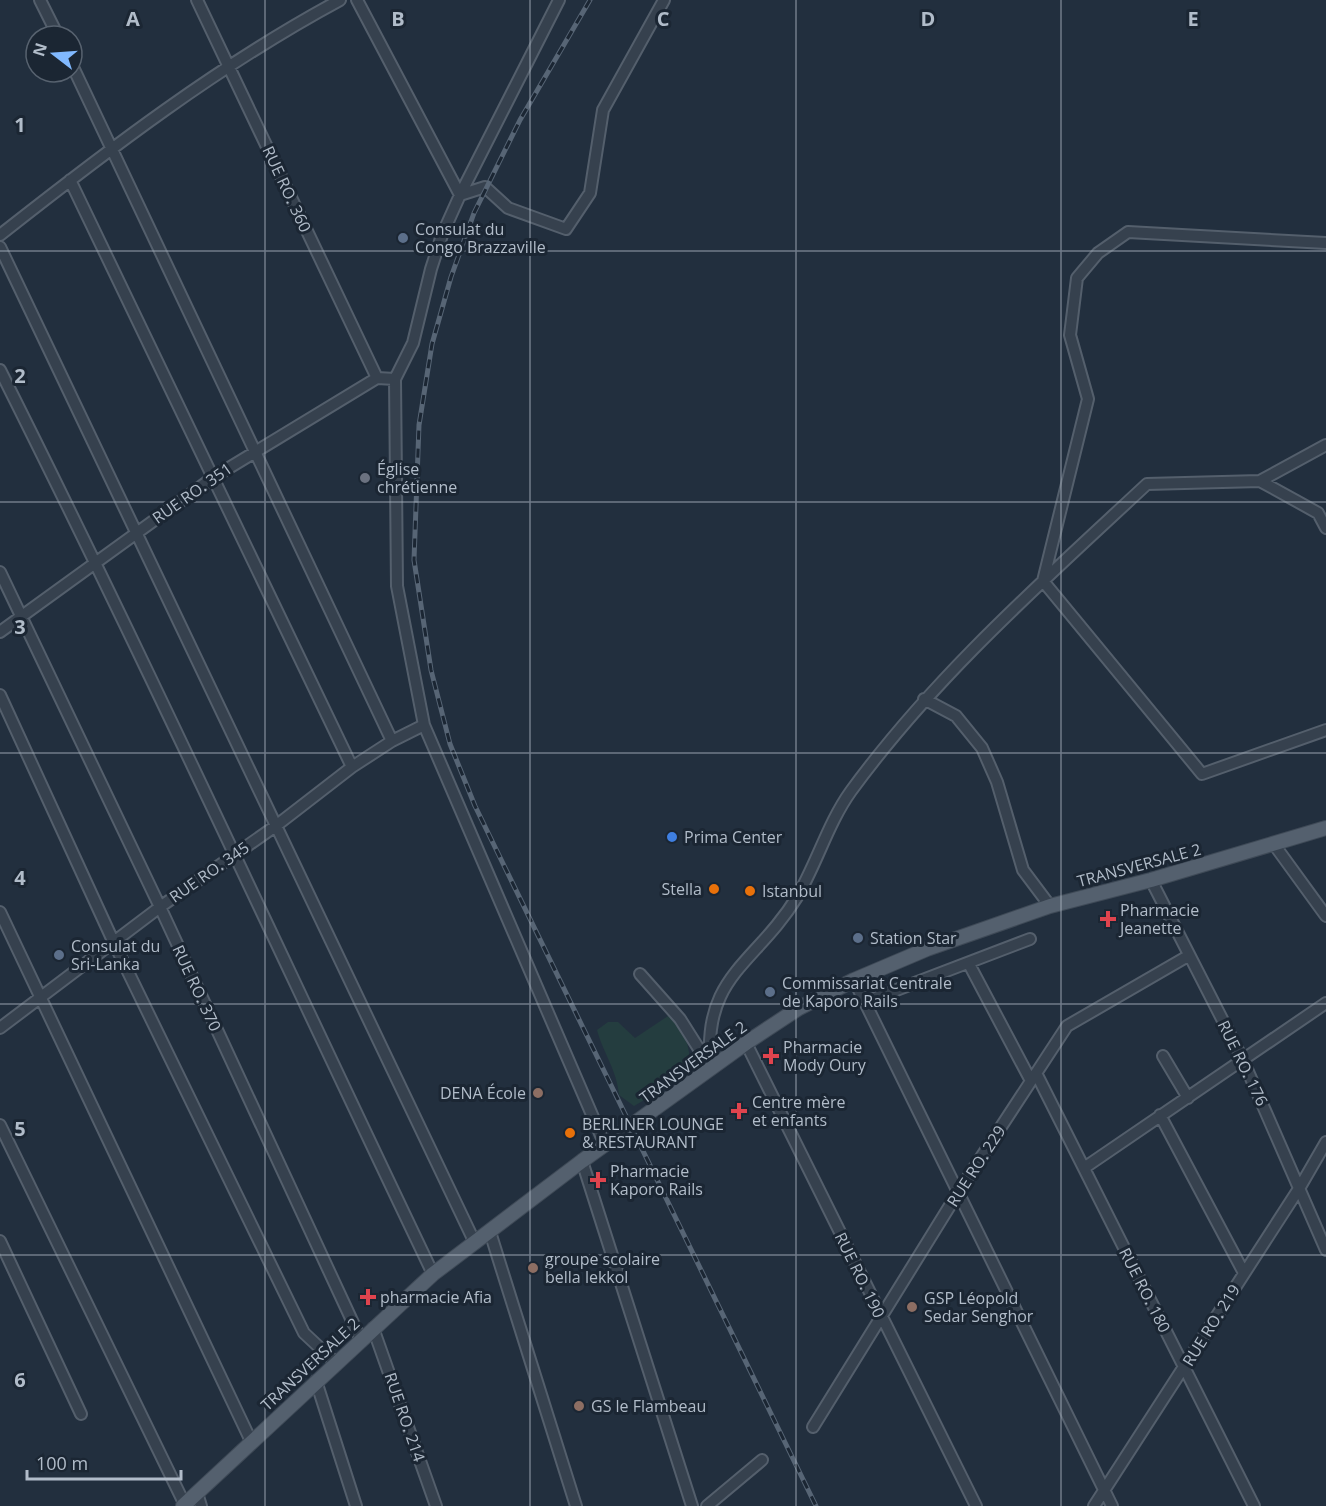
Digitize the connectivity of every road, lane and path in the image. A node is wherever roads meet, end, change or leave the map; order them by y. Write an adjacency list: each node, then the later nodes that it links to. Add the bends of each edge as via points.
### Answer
1 (40, 0): 7 (street)
2 (196, 0): 8 (street, RUE RO. 360)
3 (340, 0): 8 (street, via 289,27)
4 (357, 0): 12 (street)
5 (560, 0): 12 (street)
6 (664, 0): 12 (street, via 603,110 590,193 566,229 508,208 485,187)
7 (52, 24)
8 (230, 67): 10 (street); 17 (street, RUE RO. 360)
9 (81, 84): 10 (street)
10 (112, 146): 11 (street); 20 (street)
11 (70, 180): 13 (street); 21 (street)
12 (460, 195): 18 (street, via 430,269 413,343)
13 (0, 235)
14 (1326, 243): 27 (street, via 1128,232 1098,253 1077,278 1070,336 1088,399)
15 (0, 247): 24 (street)
16 (0, 370): 25 (street)
17 (377, 378): 18 (street); 20 (street, RUE RO. 351)
18 (395, 379): 32 (street, via 397,586)
19 (1326, 445): 22 (street)
20 (256, 449): 21 (street, RUE RO. 351); 34 (street)
21 (214, 477): 24 (street, RUE RO. 351); 35 (street)
22 (1260, 481): 23 (street, via 1318,513); 27 (street, via 1147,484)
23 (1326, 528)
24 (135, 532): 25 (street, RUE RO. 351); 36 (street)
25 (96, 561): 28 (street, RUE RO. 351); 39 (street)
26 (0, 572): 28 (street, RUE RO. 370)
27 (1043, 581): 31 (street); 33 (street, via 1202,774)
28 (21, 615): 29 (street, RUE RO. 351); 42 (street, RUE RO. 370)
29 (0, 632)
30 (0, 695): 46 (street)
31 (924, 699): 41 (street, via 956,716 982,748 997,782 1023,870); 58 (street, via 849,794 797,896 730,977 714,1008 708,1040)
32 (424, 725): 34 (street, RUE RO. 345); 64 (street)
33 (1326, 730)
34 (392, 741): 35 (street, RUE RO. 345)
35 (352, 767): 36 (street, RUE RO. 345)
36 (277, 825): 39 (street, RUE RO. 345); 71 (street)
37 (1326, 828): 38 (main road, TRANSVERSALE 2)
38 (1274, 843): 40 (main road, TRANSVERSALE 2); 44 (street)
39 (233, 855): 42 (street, RUE RO. 345); 74 (street)
40 (1151, 880): 41 (main road, TRANSVERSALE 2); 47 (street, RUE RO. 176)
41 (1050, 906): 50 (main road, TRANSVERSALE 2, via 927,949)
42 (160, 907): 46 (street, RUE RO. 345); 77 (street, RUE RO. 370)
43 (0, 912): 51 (street)
44 (1326, 916)
45 (1030, 939): 48 (street)
46 (114, 943): 51 (street, RUE RO. 345); 78 (street, via 304,1332)
47 (1188, 956): 57 (street, RUE RO. 176); 59 (street, RUE RO. 229, via 1067,1026)
48 (969, 964): 52 (street); 59 (street, RUE RO. 180)
49 (640, 974): 58 (street, via 680,1019)
50 (854, 980): 52 (street); 55 (main road, TRANSVERSALE 2, via 799,1008)
51 (40, 999): 54 (street, RUE RO. 345); 83 (street)
52 (865, 1002): 68 (street)
53 (1326, 1002): 57 (street)
54 (0, 1027)
55 (746, 1043): 58 (main road, TRANSVERSALE 2); 75 (street, RUE RO. 190)
56 (1163, 1056): 60 (street)
57 (1244, 1060): 60 (street); 67 (street, RUE RO. 176)
58 (711, 1068): 64 (main road, TRANSVERSALE 2)
59 (1033, 1077): 66 (street, RUE RO. 180); 68 (street, RUE RO. 229)
60 (1188, 1098): 61 (street)
61 (1160, 1115): 66 (street); 73 (street)
62 (0, 1125): 87 (street)
63 (1326, 1142): 67 (street, RUE RO. 219)
64 (605, 1145): 65 (main road, TRANSVERSALE 2)
65 (582, 1161): 69 (main road, TRANSVERSALE 2); 91 (street)
66 (1084, 1168): 79 (street, RUE RO. 180)
67 (1300, 1187): 72 (street, RUE RO. 176); 73 (street, RUE RO. 219)
68 (959, 1191): 75 (street, RUE RO. 229); 85 (street)
69 (490, 1232): 71 (main road, TRANSVERSALE 2); 90 (street)
70 (0, 1240): 81 (street)
71 (475, 1243): 74 (main road, TRANSVERSALE 2)
72 (1326, 1250)
73 (1244, 1273): 79 (street, RUE RO. 219)
74 (434, 1274): 76 (main road, TRANSVERSALE 2)
75 (882, 1318): 82 (street, RUE RO. 229); 93 (street, RUE RO. 190)
76 (374, 1328): 77 (main road, TRANSVERSALE 2); 89 (street, RUE RO. 214)
77 (361, 1340): 78 (main road, TRANSVERSALE 2)
78 (336, 1363): 80 (main road, TRANSVERSALE 2)
79 (1184, 1367): 85 (street, RUE RO. 219); 96 (street, RUE RO. 180)
80 (316, 1381): 83 (main road, TRANSVERSALE 2); 88 (street)
81 (81, 1414)
82 (813, 1427)
83 (251, 1441): 86 (main road, TRANSVERSALE 2)
84 (762, 1460): 92 (street)
85 (1103, 1490): 94 (street, RUE RO. 219); 95 (street)
86 (199, 1499): 87 (main road, TRANSVERSALE 2)
87 (184, 1505)
88 (356, 1506)
89 (435, 1506)
90 (576, 1506)
91 (692, 1506)
92 (707, 1506)
93 (976, 1506)
94 (1094, 1506)
95 (1112, 1506)
96 (1254, 1506)

